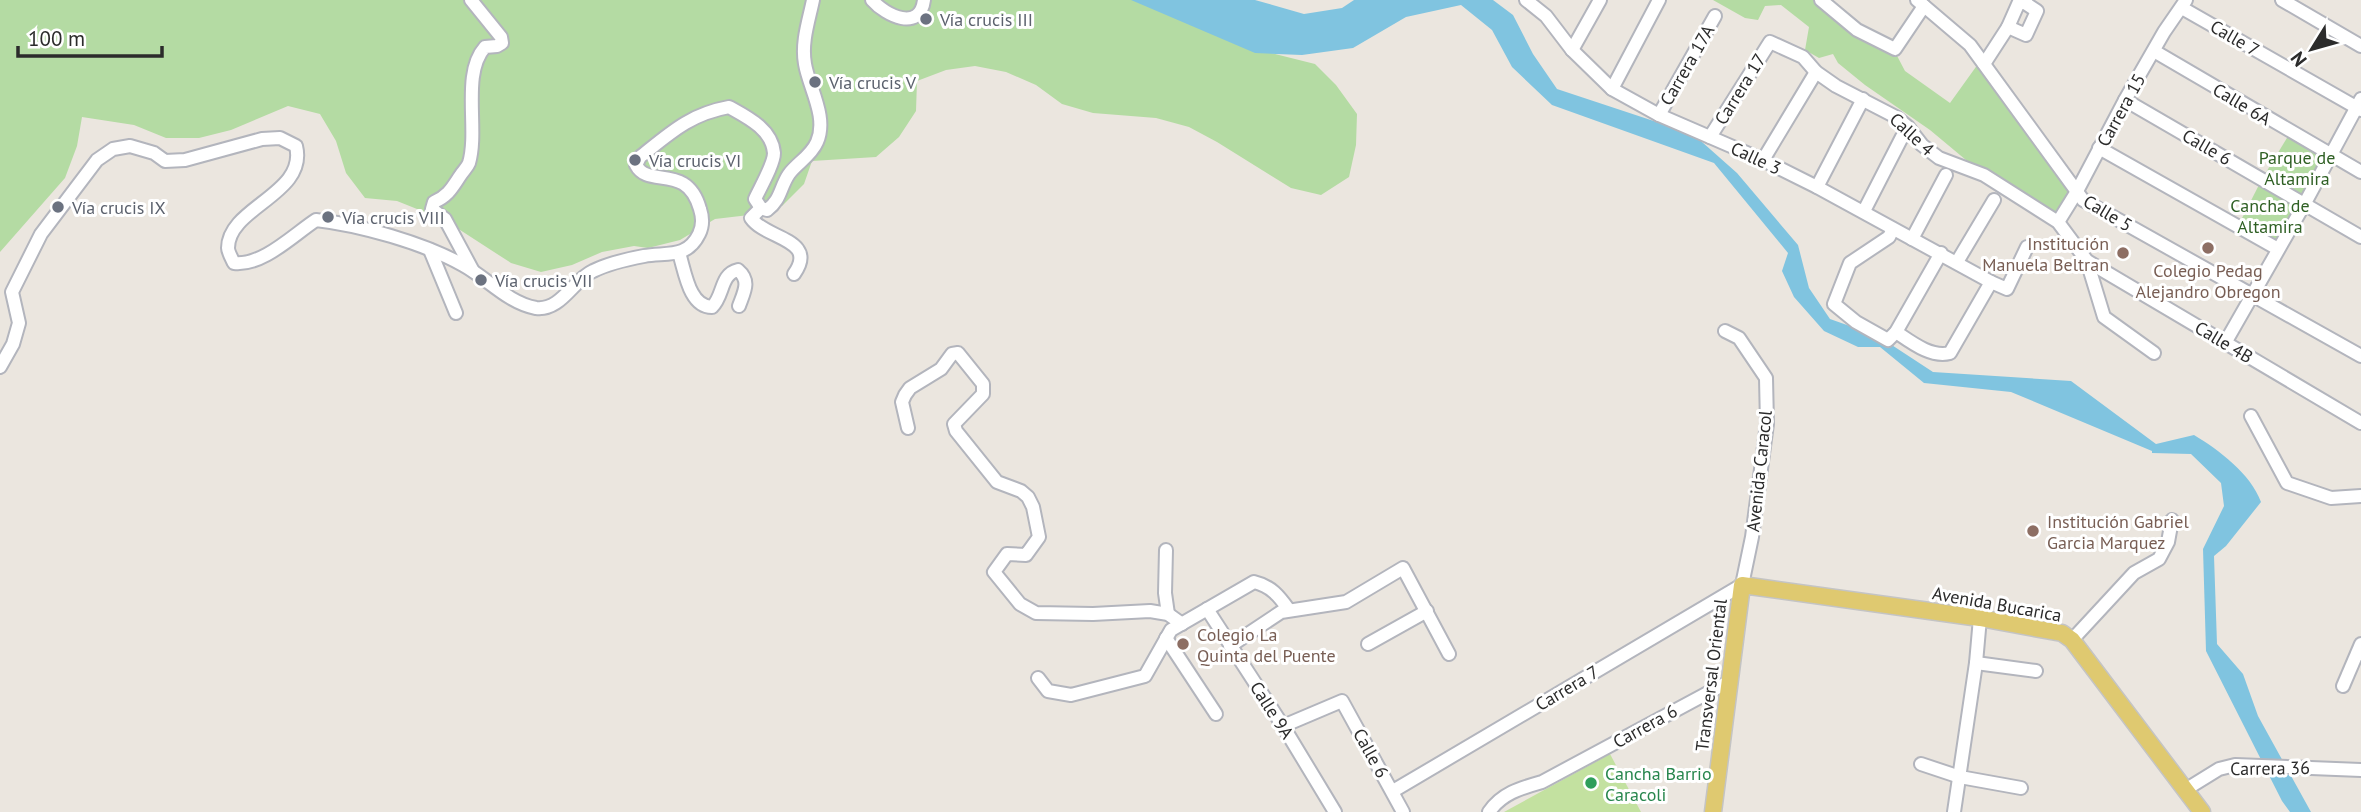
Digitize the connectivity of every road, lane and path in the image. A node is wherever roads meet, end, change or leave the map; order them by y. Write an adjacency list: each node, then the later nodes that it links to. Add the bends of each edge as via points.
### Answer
1 (471, 0): 50 (street, via 502,43 485,47 477,56 468,166 432,209 444,219)
2 (813, 0): 37 (street, via 804,62 821,131 817,144 789,173 776,204)
3 (872, 0): 4 (street, via 889,15 903,18 917,15)
4 (925, 0)
5 (1527, 0): 17 (street, Calle 3)
6 (1600, 0): 17 (street)
7 (1660, 0): 21 (street)
8 (1821, 0): 11 (street, via 1857,30 1895,49)
9 (2282, 0): 16 (street)
10 (2025, 1): 14 (street, via 2019,2); 14 (street, via 2037,11 2026,34)
11 (1920, 3): 19 (street, Calle 5, via 1970,45)
12 (2184, 4): 18 (street, Carrera 15); 24 (street, Calle 7)
13 (1715, 16): 25 (street, Carrera 17A)
14 (2008, 27): 19 (street)
15 (1770, 42): 20 (street, Calle 4, via 1803,57); 26 (street, Carrera 17)
16 (2361, 46)
17 (1572, 50): 21 (street, Calle 3)
18 (2154, 51): 23 (street, Carrera 15); 29 (street, Calle 6A)
19 (1984, 64): 34 (street, Calle 5)
20 (1816, 72): 22 (street, Calle 4); 30 (street)
21 (1612, 89): 25 (street, Calle 3)
22 (1863, 99): 33 (street); 39 (street, Calle 4, via 1896,117 1939,158 1984,175)
23 (2125, 100): 28 (street, Carrera 15); 36 (street, Calle 6)
24 (2360, 105): 29 (street)
25 (1659, 115): 26 (street, Calle 3)
26 (1710, 137): 30 (street, Calle 3)
27 (1902, 137): 38 (street)
28 (2099, 148): 34 (street, Carrera 15); 44 (street)
29 (2330, 155): 31 (street); 36 (street)
30 (1763, 160): 33 (street, Calle 3)
31 (2361, 172)
32 (1946, 175): 42 (street)
33 (1817, 187): 38 (street, Calle 3)
34 (2076, 193): 39 (street, Carrera 15); 53 (street, Calle 5)
35 (1994, 200): 49 (street)
36 (2305, 204): 41 (street, Calle 6); 44 (street)
37 (761, 208): 46 (street, via 755,199 774,154 759,125 729,107 688,121 636,164 649,176 677,178 700,207 703,226 694,245); 51 (street, via 751,218 755,224 777,234 801,255)
38 (1864, 211): 40 (street, Calle 3)
39 (2058, 222): 48 (street)
40 (1893, 229): 42 (street, Calle 3); 57 (street, via 1889,237 1850,263 1834,304 1888,340)
41 (2361, 237)
42 (1912, 239): 47 (street, Calle 3)
43 (2028, 247): 52 (street, Calle 3, via 2007,289)
44 (2278, 249): 53 (street)
45 (430, 250): 50 (street); 55 (street); 61 (street, via 358,227 316,220 264,256 234,263 227,249 232,232 295,170 296,146 279,138 262,139 165,161 130,146 113,149 97,160 41,234 12,292 19,323)
46 (679, 253): 50 (street, via 645,256 591,272 557,302 539,309 518,302); 54 (street, via 694,295 704,307 718,301 731,272 745,275 747,284)
47 (1941, 253): 49 (street, Calle 3); 57 (street)
48 (2088, 261): 58 (street, Calle 4B); 59 (street, via 2104,317)
49 (1957, 262): 52 (street, Calle 3)
50 (473, 272)
51 (794, 274)
52 (1991, 282): 57 (street, via 1950,353 1921,348)
53 (2252, 295): 58 (street); 60 (street, Calle 5)
54 (739, 306)
55 (456, 313)
56 (1725, 331): 68 (street, Avenida Caracol, via 1739,338 1766,378 1767,424)
57 (1896, 332)
58 (2225, 343): 63 (street, Calle 4B)
59 (2154, 354)
60 (2361, 356)
61 (0, 367)
62 (2250, 416): 65 (street, via 2287,483 2331,498)
63 (2361, 424)
64 (908, 428): 72 (street, via 902,402 910,387 941,369 953,354 964,357 983,384 983,394 954,424 956,431 997,482 1021,491 1033,506 1039,537 1026,555 1007,554 994,572 1014,598 1037,613)
65 (2361, 496)
66 (2172, 520): 77 (street, via 2159,559 2134,573)
67 (1166, 551): 72 (street)
68 (1742, 585): 73 (main road, Avenida Bucarica); 87 (main road, Transversal Oriental); 96 (street, Carrera 7)
69 (1207, 610): 70 (street, via 1254,582 1265,585); 75 (street); 81 (street, Calle 9A)
70 (1289, 610): 71 (street, via 1346,602 1403,568); 81 (street)
71 (1427, 611): 79 (street); 82 (street)
72 (1168, 614): 75 (street)
73 (1980, 618): 74 (main road, Avenida Bucarica); 80 (street)
74 (2001, 622): 77 (main road, Avenida Bucarica, via 2062,633); 80 (street)
75 (1182, 624): 76 (street)
76 (1166, 638): 86 (street, via 1145,676 1070,695 1048,691); 89 (street)
77 (2071, 640): 95 (main road, Avenida Bucarica)
78 (2361, 643): 83 (street)
79 (1368, 644)
80 (1978, 644): 84 (street)
81 (1230, 646): 90 (street, Calle 9A)
82 (1450, 654)
83 (2359, 658): 88 (street)
84 (1976, 663): 85 (street); 93 (street)
85 (2036, 671)
86 (1038, 678)
87 (1730, 681): 99 (street, Carrera 6, via 1542,782 1513,790); 100 (main road, Transversal Oriental)
88 (2343, 686)
89 (1216, 714)
90 (1283, 726): 96 (street, Calle 6, via 1342,701); 97 (street, Calle 9A)
91 (1921, 764): 93 (street)
92 (2361, 770): 95 (street, Carrera 36, via 2235,765 2218,769)
93 (1960, 777): 94 (street); 101 (street)
94 (2021, 788)
95 (2185, 790): 102 (main road, Avenida Bucarica)
96 (1393, 791): 98 (street, Calle 6)
97 (1335, 812)
98 (1403, 812)
99 (1489, 812)
100 (1713, 812)
101 (1954, 812)
102 (2202, 812)

